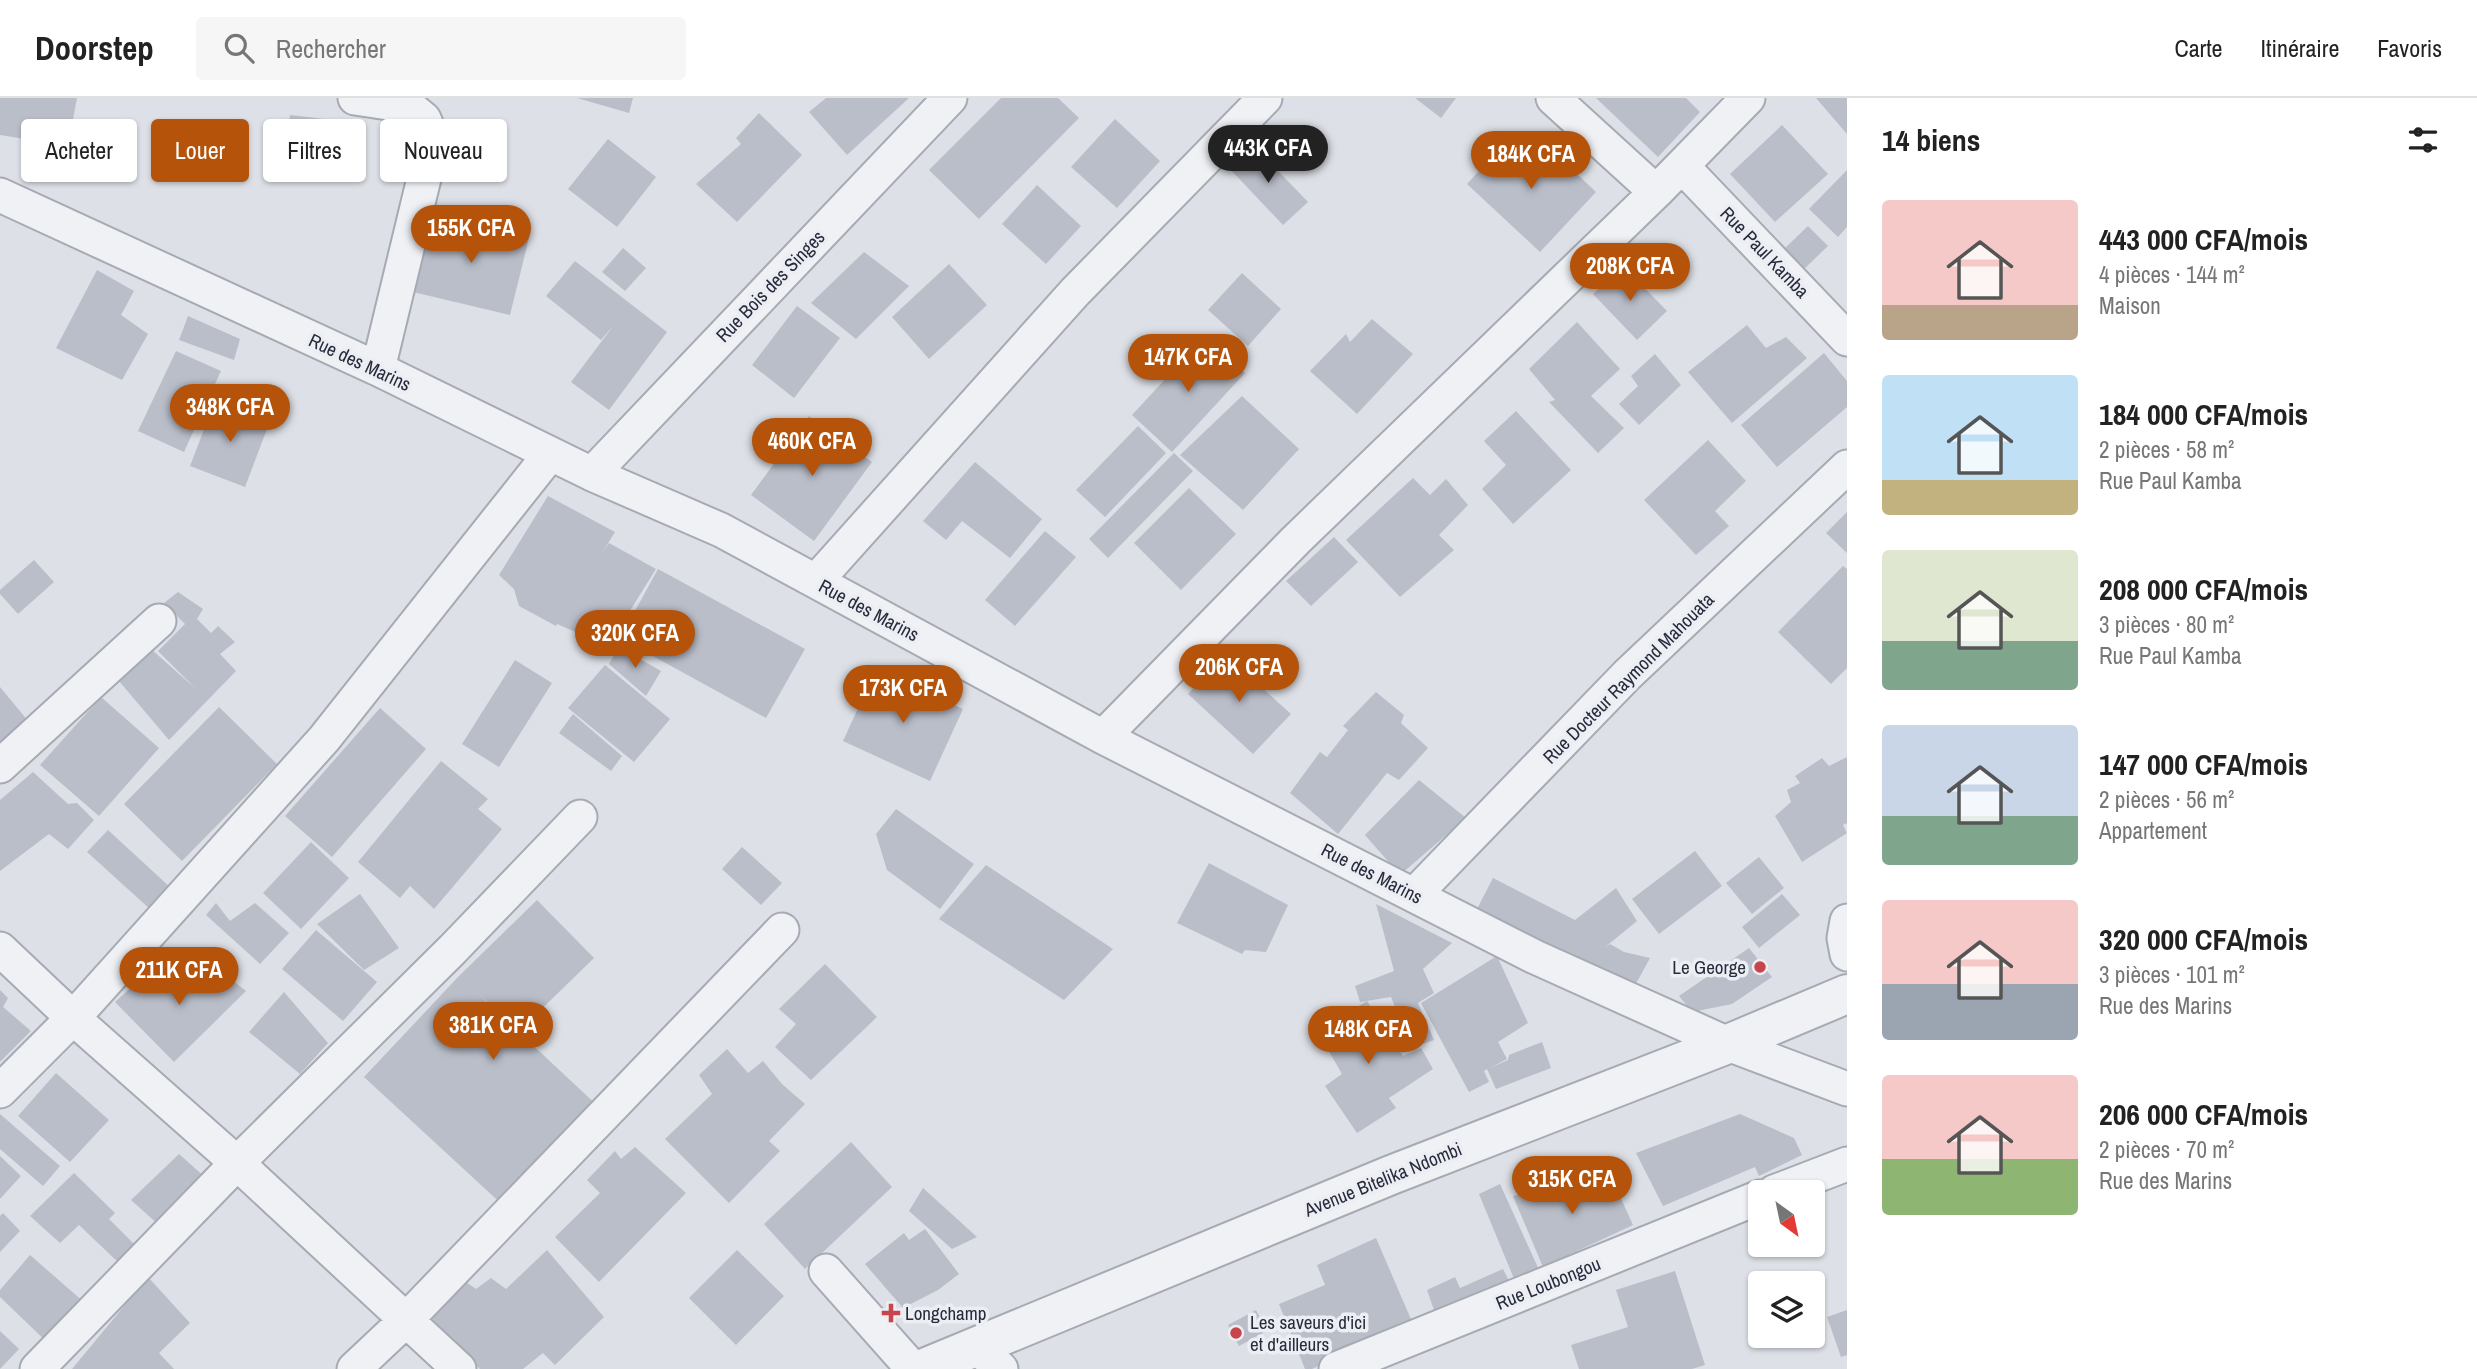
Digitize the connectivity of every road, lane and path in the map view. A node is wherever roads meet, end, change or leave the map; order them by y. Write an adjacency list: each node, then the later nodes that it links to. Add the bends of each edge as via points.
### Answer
1 (355, 98): 10 (street, via 408,106 424,119 433,141)
2 (950, 98): 13 (street, Rue Bois des Singes)
3 (1265, 98): 14 (street, via 1075,292)
4 (1553, 98): 7 (street)
5 (1748, 98): 6 (street)
6 (1682, 166): 7 (street); 9 (street, Rue Paul Kamba)
7 (1656, 192): 16 (street, via 1296,540)
8 (0, 195): 10 (street, Rue des Marins)
9 (1847, 339)
10 (378, 369): 11 (street, Rue des Marins)
11 (550, 454): 13 (street, Rue des Marins); 25 (street, via 324,739)
12 (1847, 467): 19 (street, Rue Docteur Raymond Mahouata, via 1627,675)
13 (592, 474): 14 (street, Rue des Marins, via 721,530)
14 (816, 581): 16 (street, Rue des Marins)
15 (159, 621): 17 (street)
16 (1103, 737): 19 (street, Rue des Marins)
17 (0, 766)
18 (580, 817): 29 (street)
19 (1414, 895): 26 (street, Rue des Marins, via 1535,957)
20 (1847, 922): 23 (street)
21 (782, 930): 34 (street)
22 (0, 949): 25 (street)
23 (1847, 954)
24 (1847, 995): 26 (street, Avenue Bitelika Ndombi)
25 (73, 1018): 28 (street); 29 (street)
26 (1728, 1044): 27 (street, Rue des Marins); 35 (street, Avenue Bitelika Ndombi, via 1391,1175)
27 (1847, 1090)
28 (0, 1091)
29 (237, 1163): 34 (street); 36 (street)
30 (1847, 1164): 31 (street)
31 (1805, 1180)
32 (1748, 1202): 41 (street, Rue Loubongou)
33 (826, 1271): 39 (street)
34 (405, 1320): 37 (street); 38 (street)
35 (988, 1358): 40 (street, Avenue Bitelika Ndombi)
36 (37, 1369)
37 (354, 1369)
38 (459, 1369)
39 (913, 1369)
40 (922, 1369)
41 (1336, 1369)

